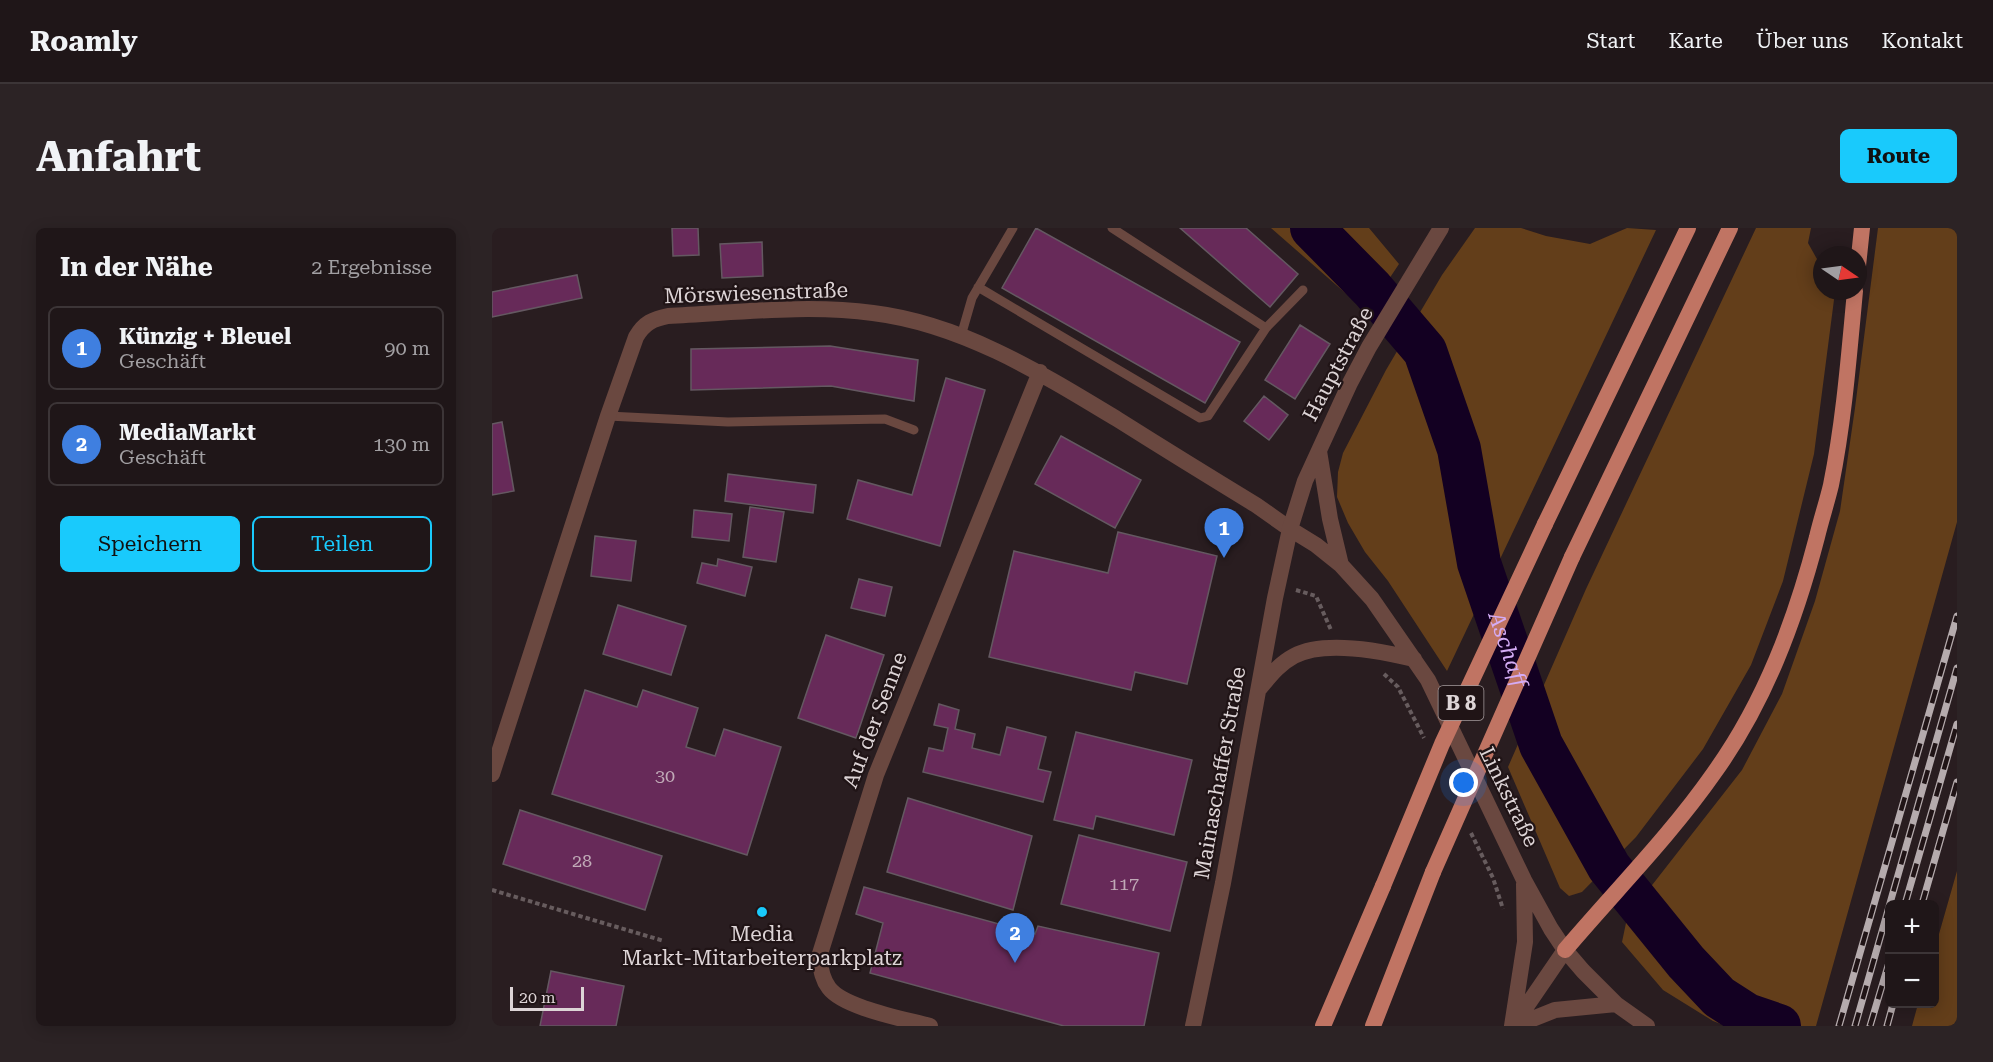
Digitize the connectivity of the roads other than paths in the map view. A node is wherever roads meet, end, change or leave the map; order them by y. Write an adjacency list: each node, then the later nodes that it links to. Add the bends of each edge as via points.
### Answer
1 (1013, 228): 8 (lane)
2 (1112, 228): 11 (lane)
3 (1441, 228): 16 (street, Hauptstraße, via 1370,347)
4 (1688, 228): 27 (highway, B 8, bridge, via 1442,744)
5 (1730, 228): 28 (highway, B 8, bridge, via 1572,557 1433,872)
6 (1862, 228): 7 (highway)
7 (1860, 246)
8 (978, 287): 11 (lane, via 1200,418 1208,416); 12 (lane)
9 (1303, 290): 11 (lane)
10 (1854, 300): 23 (highway, via 1831,485 1791,624 1771,675 1714,773)
11 (1266, 328)
12 (961, 336): 13 (street, Mörswiesenstraße); 14 (street, Mörswiesenstraße, via 916,321 828,309 660,317 641,328 636,337)
13 (1040, 372): 17 (street, Mörswiesenstraße); 25 (street, Auf der Senne, via 876,775 819,957 822,977 830,990 848,1003)
14 (608, 416): 15 (lane, via 728,422 885,419); 21 (street, Mörswiesenstraße)
15 (914, 430)
16 (1319, 450): 17 (street, Hauptstraße); 18 (street)
17 (1290, 529): 18 (street, Linkstraße); 20 (street, Mainaschaffer Straße)
18 (1341, 565): 19 (street, Linkstraße, via 1372,599)
19 (1414, 659): 20 (street, via 1357,648 1312,650 1279,666); 22 (street, Linkstraße, via 1428,680)
20 (1259, 689): 26 (street, Mainaschaffer Straße)
21 (492, 774)
22 (1524, 880): 23 (street, Linkstraße); 29 (street, via 1525,942)
23 (1565, 950): 24 (street, Linkstraße); 29 (street)
24 (1617, 1004): 29 (street, via 1555,1010); 30 (street, Linkstraße)
25 (930, 1026)
26 (1193, 1026)
27 (1323, 1026)
28 (1373, 1026)
29 (1514, 1026)
30 (1647, 1026)

